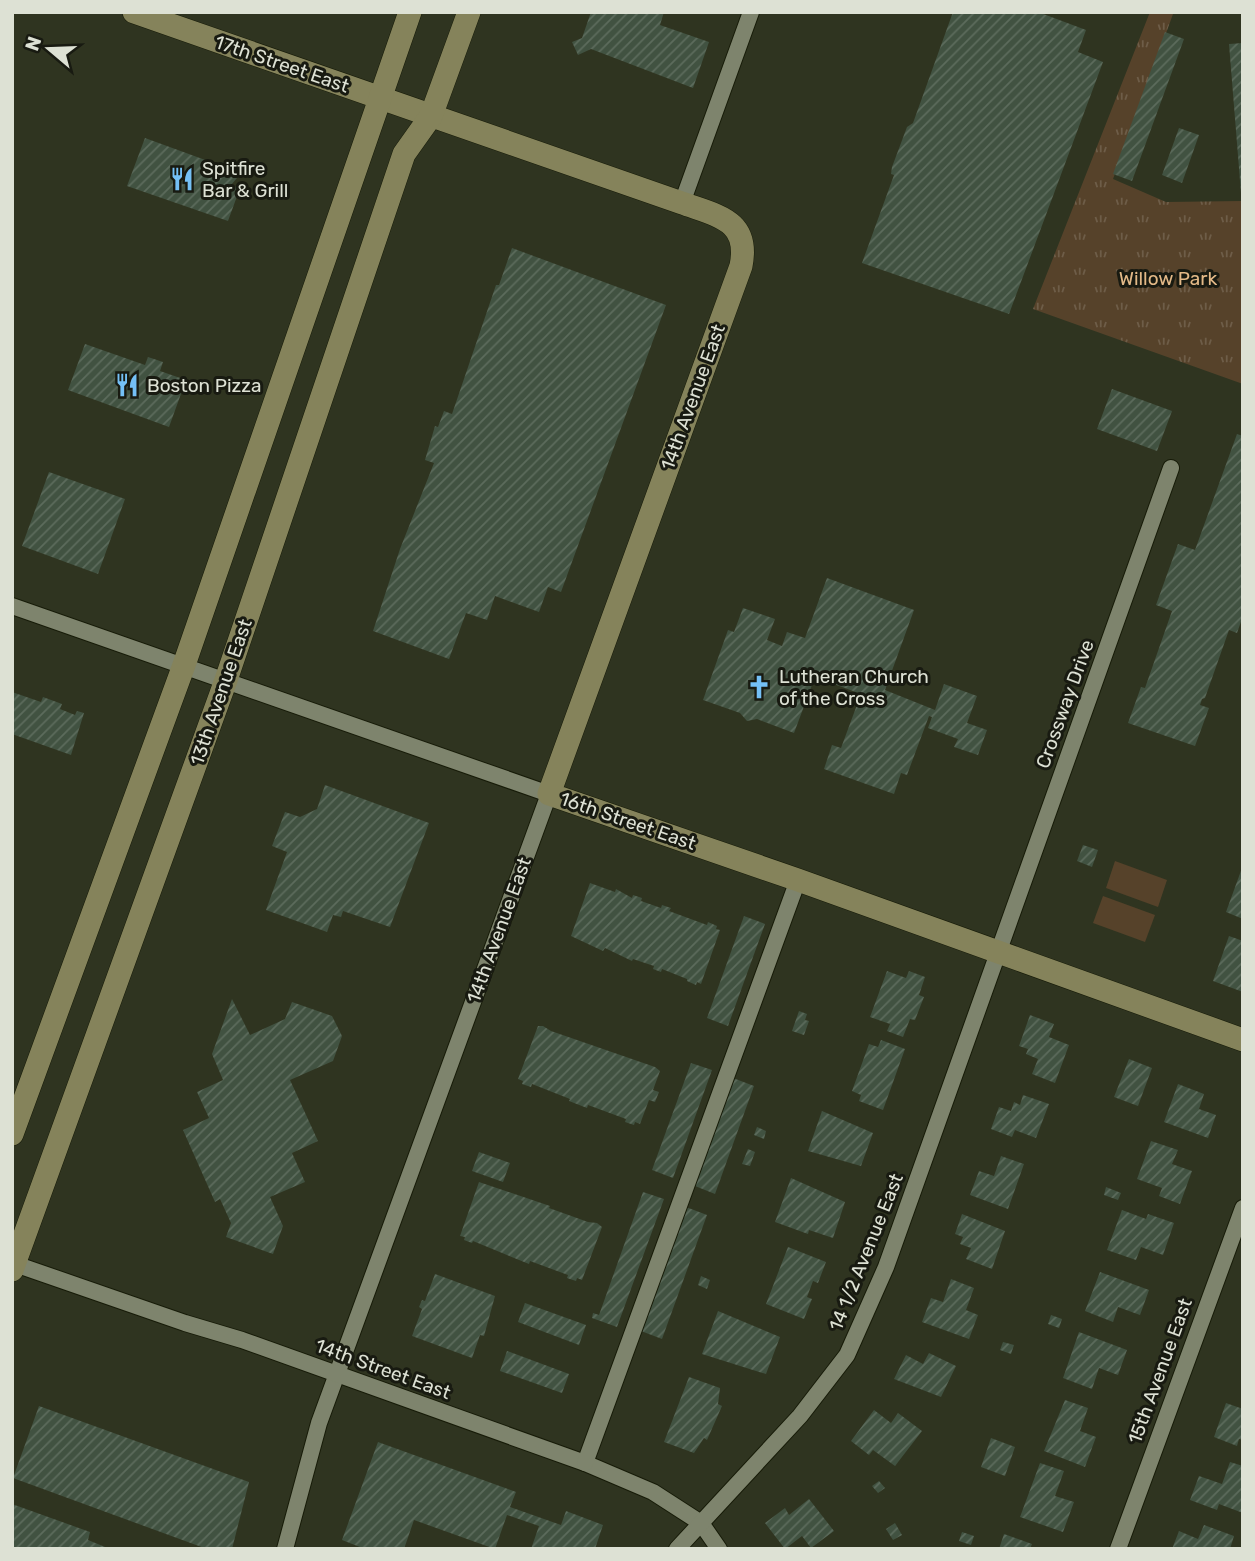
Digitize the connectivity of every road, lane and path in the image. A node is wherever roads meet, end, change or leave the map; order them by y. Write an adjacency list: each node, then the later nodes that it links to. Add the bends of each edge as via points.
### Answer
1 (134, 12): 5 (main road, 17th Street East)
2 (410, 12): 5 (main road)
3 (469, 12): 6 (main road, 13th Avenue East)
4 (751, 12): 7 (street)
5 (378, 98): 6 (main road, 17th Street East); 10 (main road)
6 (430, 116): 7 (main road, 17th Street East); 11 (main road, 13th Avenue East, via 404,154)
7 (682, 203): 12 (main road, 14th Avenue East, via 730,222 743,241 741,266)
8 (1171, 468): 14 (street, Crossway Drive)
9 (12, 606): 10 (street, 16th Street East)
10 (184, 665): 11 (street, 16th Street East); 16 (main road)
11 (226, 680): 12 (street, 16th Street East); 18 (main road, 13th Avenue East)
12 (549, 794): 13 (main road, 16th Street East); 19 (street, 14th Avenue East)
13 (798, 880): 14 (main road, 16th Street East); 20 (street)
14 (998, 954): 15 (main road, 16th Street East); 21 (street, 14 1/2 Avenue East, via 886,1267 847,1355 800,1416)
15 (1243, 1040)
16 (12, 1134)
17 (1243, 1208): 25 (street, 15th Avenue East)
18 (13, 1266): 19 (street, 14th Street East)
19 (337, 1375): 20 (street, 14th Street East); 22 (street, 14th Avenue East, via 319,1423)
20 (585, 1464): 21 (street, 14th Street East, via 653,1492)
21 (701, 1523): 23 (street, 14 1/2 Avenue East); 24 (street, 14th Street East)
22 (285, 1549)
23 (677, 1549)
24 (719, 1549)
25 (1118, 1549)

